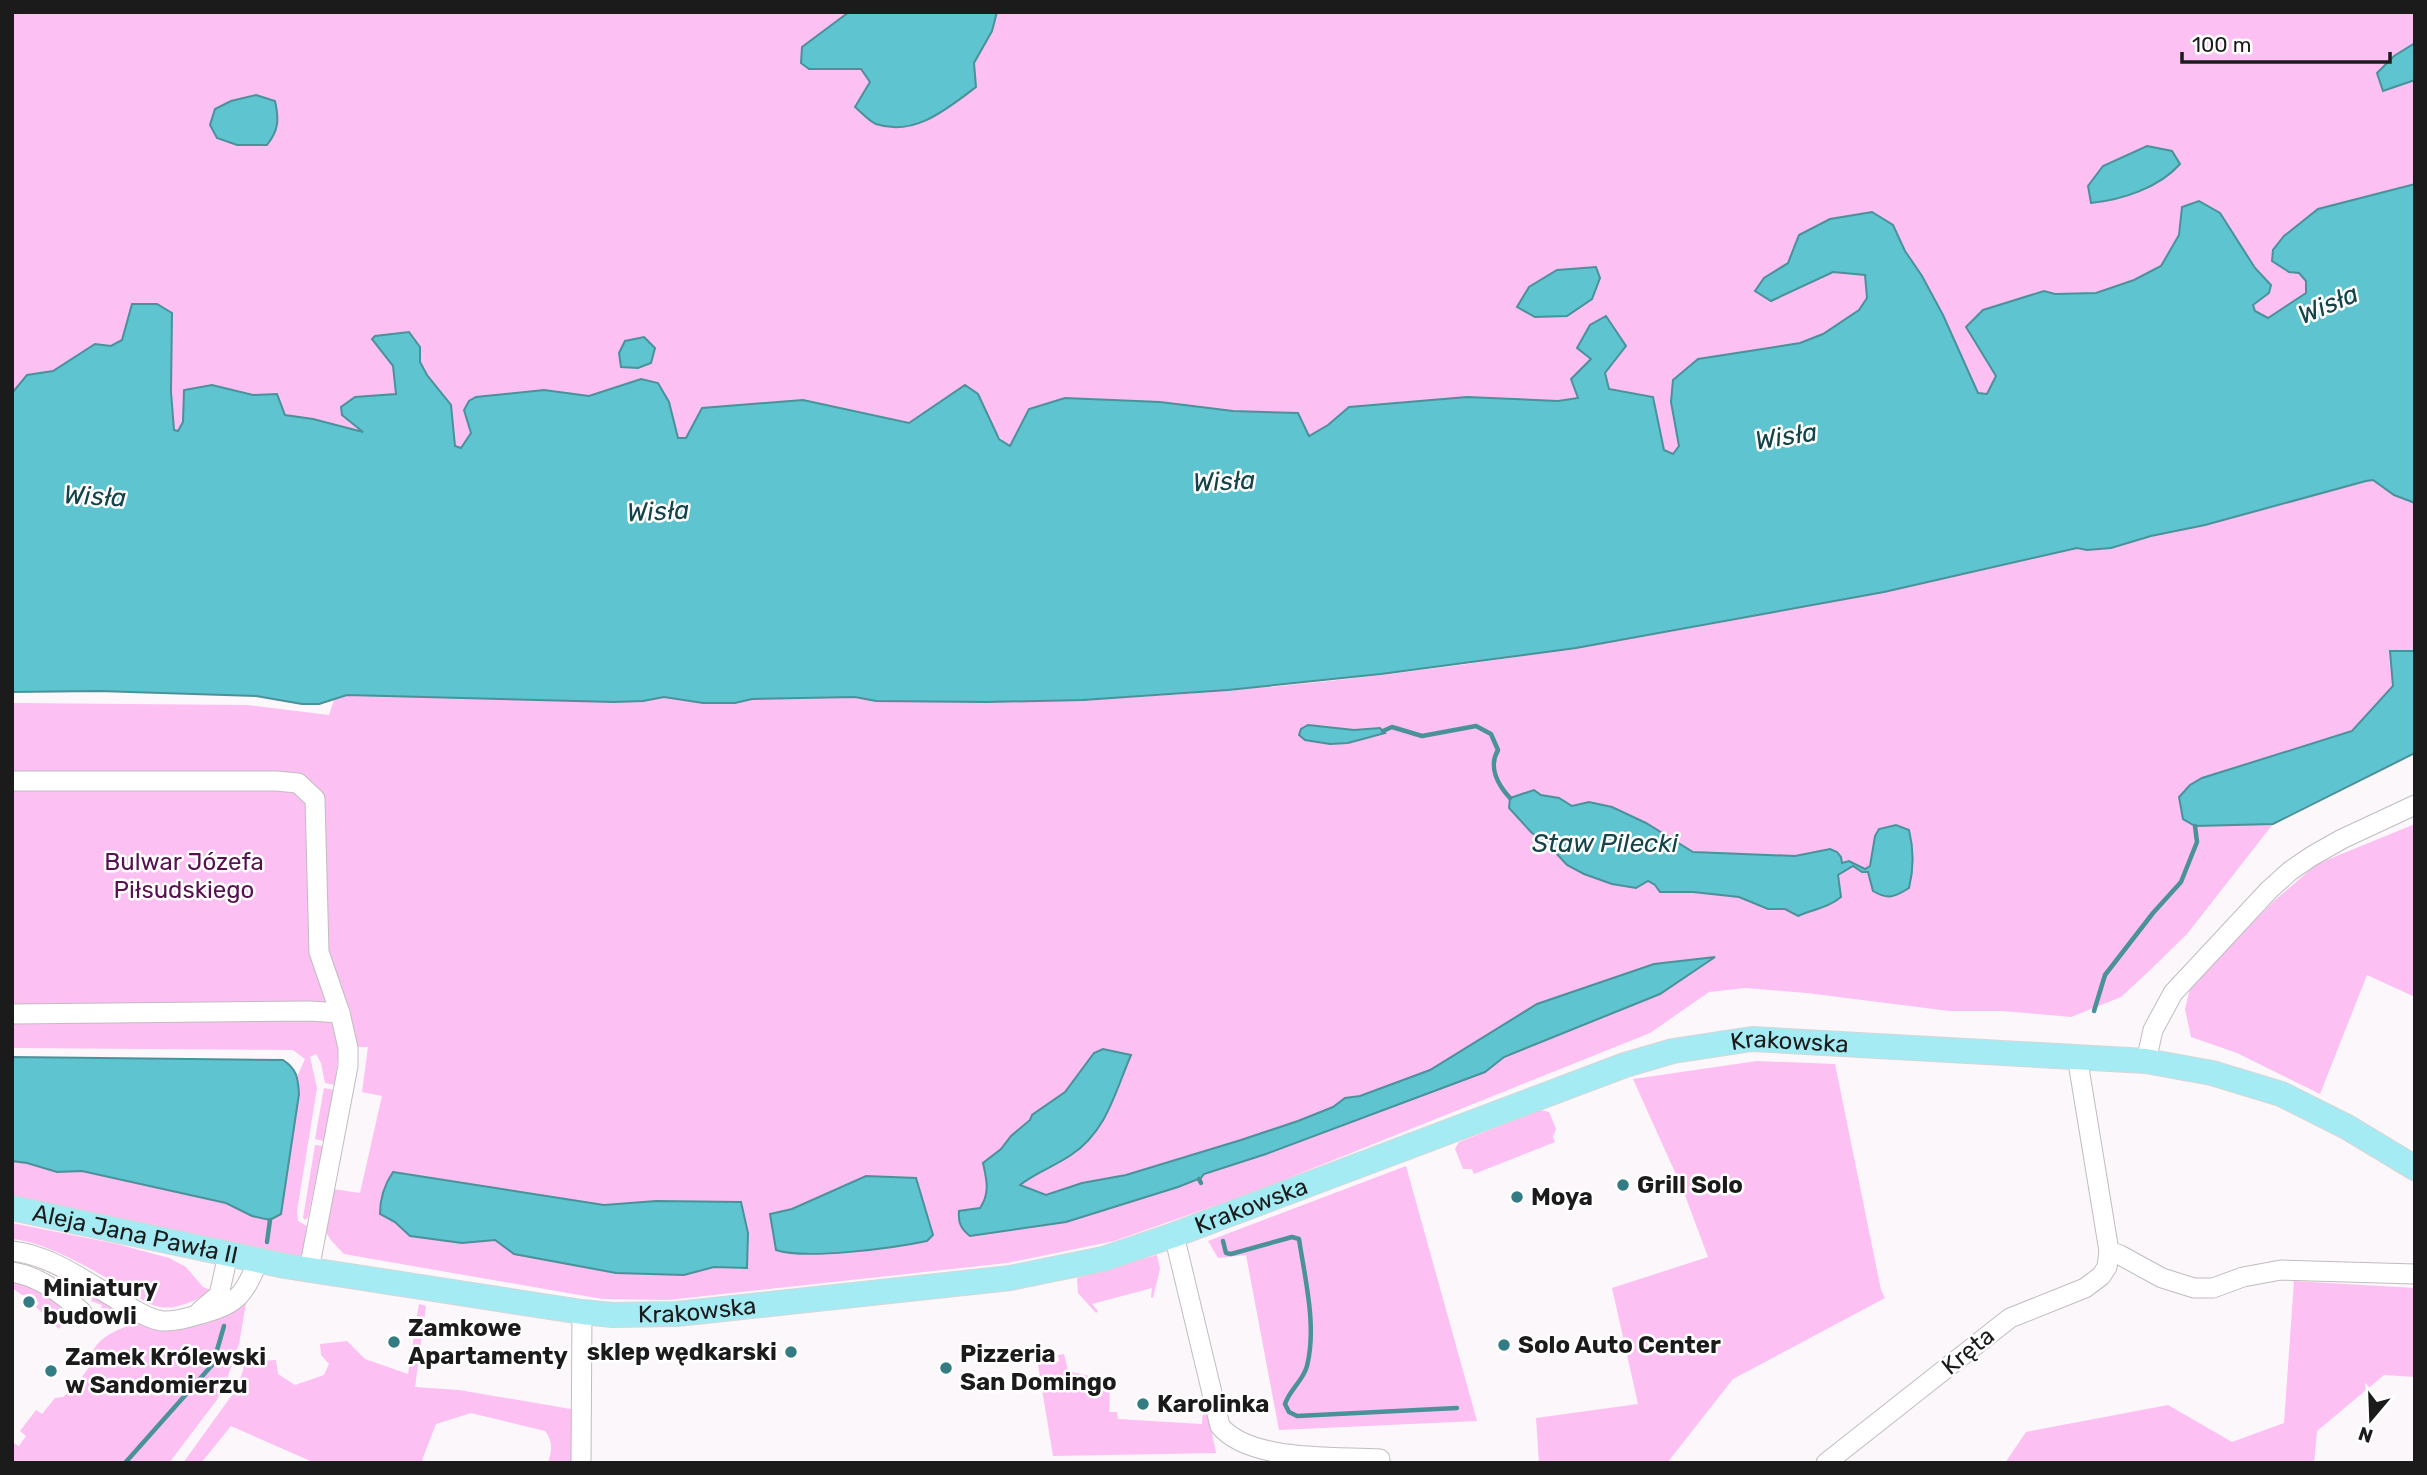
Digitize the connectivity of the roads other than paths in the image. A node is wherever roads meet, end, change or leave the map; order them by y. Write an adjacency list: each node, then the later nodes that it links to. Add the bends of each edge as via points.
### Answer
1 (12, 781): 3 (street, via 298,783 315,799 318,952)
2 (2415, 806): 6 (street, via 2312,856 2269,890 2173,993 2154,1030)
3 (340, 1013): 4 (street); 14 (street, via 348,1066)
4 (12, 1014)
5 (2077, 1056): 6 (main road, Krakowska); 9 (main road, Krakowska, via 1752,1039 1673,1051 1602,1073); 11 (street)
6 (2146, 1061): 7 (main road, Krakowska, via 2212,1073 2281,1094)
7 (2415, 1168)
8 (12, 1208): 12 (main road, Aleja Jana Pawła II)
9 (1174, 1235): 18 (main road, Krakowska, via 1103,1259 1010,1278 677,1314); 20 (street, Krakowska, via 1220,1426 1228,1436 1272,1452)
10 (12, 1251): 19 (street, via 54,1264 156,1320)
11 (2109, 1251): 16 (street, via 2162,1278 2194,1288 2213,1288 2281,1270); 22 (street, Kręta, via 2107,1267 2085,1288 2010,1318)
12 (228, 1255): 13 (main road, Aleja Jana Pawła II); 19 (street, via 219,1295)
13 (258, 1261): 14 (main road, Krakowska); 19 (street, via 235,1301)
14 (309, 1270): 18 (main road, Krakowska)
15 (12, 1272): 17 (street, via 40,1280)
16 (2415, 1274)
17 (82, 1312)
18 (582, 1312): 21 (street)
19 (194, 1316)
20 (1380, 1459)
21 (582, 1463)
22 (1826, 1463)

